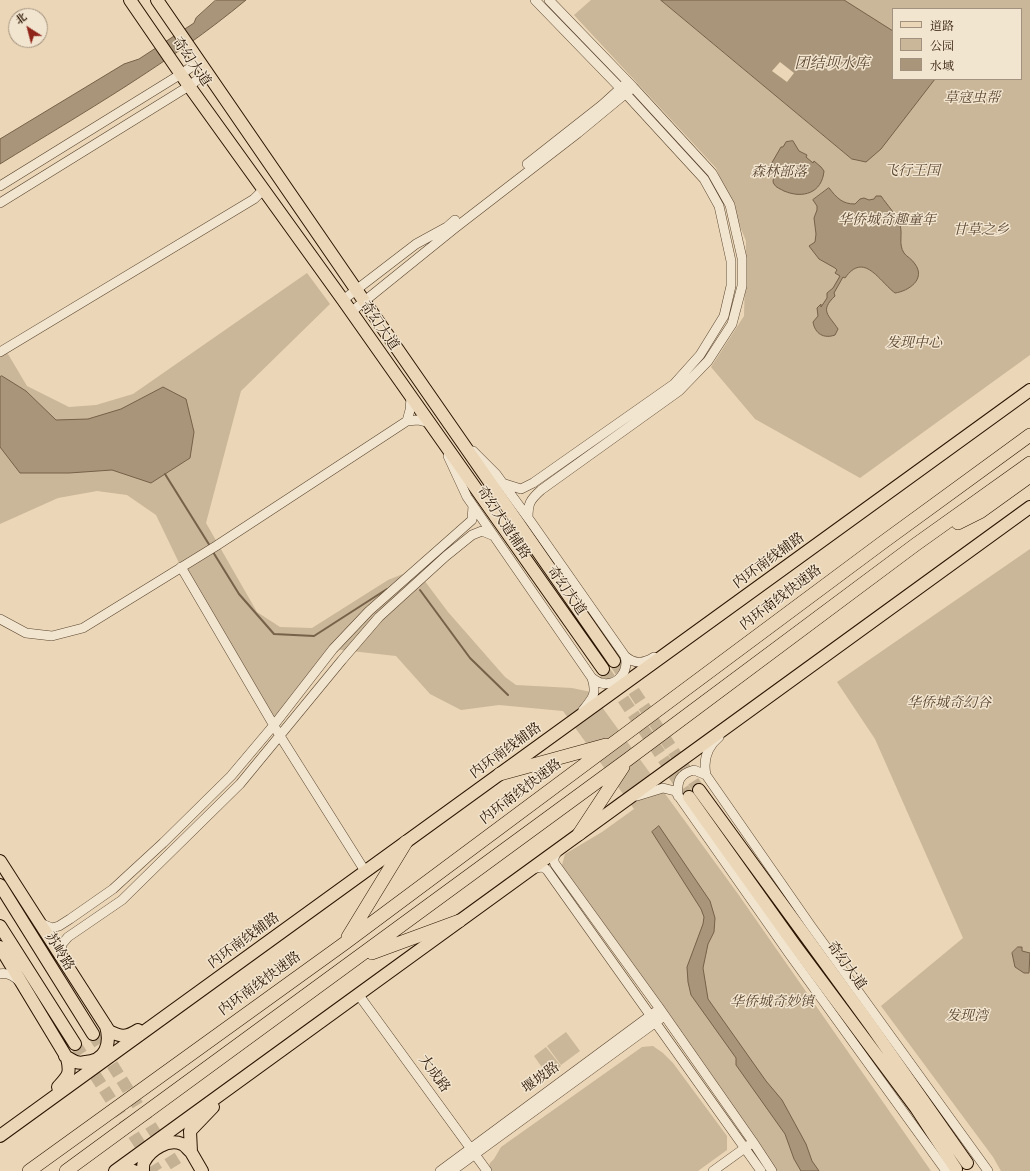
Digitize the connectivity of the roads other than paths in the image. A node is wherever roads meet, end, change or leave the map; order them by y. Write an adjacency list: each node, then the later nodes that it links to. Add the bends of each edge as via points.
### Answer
1 (130, 0): 7 (main road, 奇幻大道)
2 (158, 0): 5 (main road, 奇幻大道)
3 (535, 0): 9 (street)
4 (550, 0): 9 (street)
5 (200, 61): 6 (main road, 奇幻大道); 7 (street)
6 (207, 73): 8 (street); 13 (main road, 奇幻大道)
7 (181, 74): 8 (main road, 奇幻大道); 10 (street)
8 (189, 86): 11 (main road, 奇幻大道); 12 (street)
9 (627, 88): 13 (street, via 447,227 416,244); 15 (street, via 578,133); 27 (street, via 704,179 719,206 731,261 731,286 724,316 700,355 674,384 532,483 521,489); 30 (street, via 712,173 730,205 742,258 742,286 732,324 708,361 679,391 541,490 528,506)
10 (0, 186)
11 (264, 189): 14 (main road, 奇幻大道); 17 (street, via 254,199)
12 (0, 203)
13 (357, 290): 14 (street); 15 (main road, 奇幻大道)
14 (343, 300): 16 (main road, 奇幻大道)
15 (364, 302): 16 (street); 22 (main road, 奇幻大道)
16 (351, 312): 19 (main road, 奇幻大道)
17 (0, 352)
18 (1030, 390): 35 (main road, 内环南线辅路)
19 (411, 398): 20 (street); 21 (main road, 奇幻大道)
20 (407, 421): 21 (street); 33 (street)
21 (430, 423): 24 (main road, 奇幻大道)
22 (454, 432): 27 (street, 奇幻大道辅路); 37 (main road, 奇幻大道)
23 (1030, 435): 44 (highway, 内环南线快速路)
24 (440, 438): 28 (street, 奇幻大道辅路); 38 (main road, 奇幻大道)
25 (1030, 463): 32 (highway)
26 (1030, 476): 32 (highway, via 980,512)
27 (502, 483): 30 (street, 奇幻大道辅路)
28 (473, 506): 31 (street, 奇幻大道辅路); 42 (street, via 472,520 369,611 333,650)
29 (1030, 507): 40 (main road)
30 (528, 518): 36 (street, 奇幻大道辅路)
31 (494, 536): 39 (street, 奇幻大道辅路); 43 (street, via 482,532 472,535 379,617)
32 (915, 545): 45 (highway)
33 (181, 567): 34 (street, via 83,628 52,636 26,633); 42 (street)
34 (0, 619)
35 (677, 646): 36 (street, via 645,662 637,663); 41 (main road, 内环南线辅路)
36 (625, 656): 39 (street, via 627,664 618,680 601,683)
37 (614, 661)
38 (603, 670)
39 (592, 678): 41 (street, 奇幻大道辅路, via 595,686 594,697)
40 (740, 717): 47 (street, via 713,742 706,755); 50 (main road)
41 (577, 718): 46 (main road, 内环南线辅路)
42 (274, 725): 43 (street); 59 (street, via 231,776 164,843 113,889 59,926 52,928)
43 (280, 736): 56 (street); 66 (street, via 240,784 122,900 68,937 62,944)
44 (614, 743): 46 (highway); 63 (highway, 内环南线快速路)
45 (627, 760): 51 (highway); 67 (highway)
46 (500, 774): 52 (main road, 内环南线辅路)
47 (706, 775): 49 (street, via 694,770 686,772 677,785); 64 (street)
48 (699, 790): 61 (main road, 奇幻大道)
49 (684, 797): 50 (street, via 663,788); 62 (main road, 奇幻大道); 68 (street)
50 (622, 802): 51 (main road)
51 (579, 834): 53 (main road)
52 (406, 842): 56 (main road, 内环南线辅路); 63 (highway)
53 (560, 848): 55 (main road); 74 (street, via 554,857 555,864)
54 (0, 860): 59 (main road)
55 (529, 870): 58 (main road); 75 (street, via 541,866 545,868)
56 (365, 871): 72 (main road, 内环南线辅路)
57 (0, 885): 78 (main road, 苏岭路)
58 (459, 921): 67 (highway); 71 (main road)
59 (40, 923): 66 (main road)
60 (0, 926): 80 (main road)
61 (804, 934): 64 (street); 79 (main road, 奇幻大道)
62 (791, 940): 68 (street); 81 (main road, 奇幻大道)
63 (345, 943): 91 (highway, 内环南线快速路)
64 (825, 946): 73 (street)
65 (1, 954): 70 (main road)
66 (61, 956): 76 (main road)
67 (357, 958): 92 (highway)
68 (798, 965): 77 (street)
69 (0, 974): 70 (street, via 15,977)
70 (21, 982): 82 (main road)
71 (358, 994): 83 (main road); 88 (street, 大成路)
72 (180, 1006): 76 (main road, via 127,1036 117,1035); 84 (main road, 内环南线辅路)
73 (873, 1012): 79 (street); 104 (street)
74 (662, 1013): 75 (street, 堰坡路); 86 (street)
75 (653, 1019): 87 (street); 88 (street, 堰坡路)
76 (106, 1026): 82 (main road, via 109,1035 108,1046 101,1058 92,1062 77,1063)
77 (846, 1032): 81 (street); 90 (street)
78 (92, 1034)
79 (878, 1035): 90 (main road, 奇幻大道)
80 (75, 1044)
81 (869, 1045): 90 (main road, 奇幻大道)
82 (66, 1056): 84 (main road, via 68,1076)
83 (230, 1087): 89 (main road, via 190,1132); 93 (main road)
84 (41, 1106): 85 (main road, 内环南线辅路)
85 (0, 1136)
86 (753, 1142): 87 (street); 103 (street)
87 (745, 1147): 101 (street); 102 (street)
88 (472, 1151): 98 (street, 堰坡路); 99 (street, 堰坡路); 100 (street, 大成路)
89 (191, 1152): 96 (main road, via 182,1144 161,1146 151,1153 144,1163); 97 (main road)
90 (956, 1168)
91 (29, 1171)
92 (66, 1171)
93 (115, 1171)
94 (127, 1171): 95 (main road)
95 (134, 1171)
96 (143, 1171)
97 (202, 1171)
98 (440, 1171)
99 (452, 1171)
100 (487, 1171)
101 (713, 1171)
102 (761, 1171)
103 (772, 1171)
104 (988, 1171)

